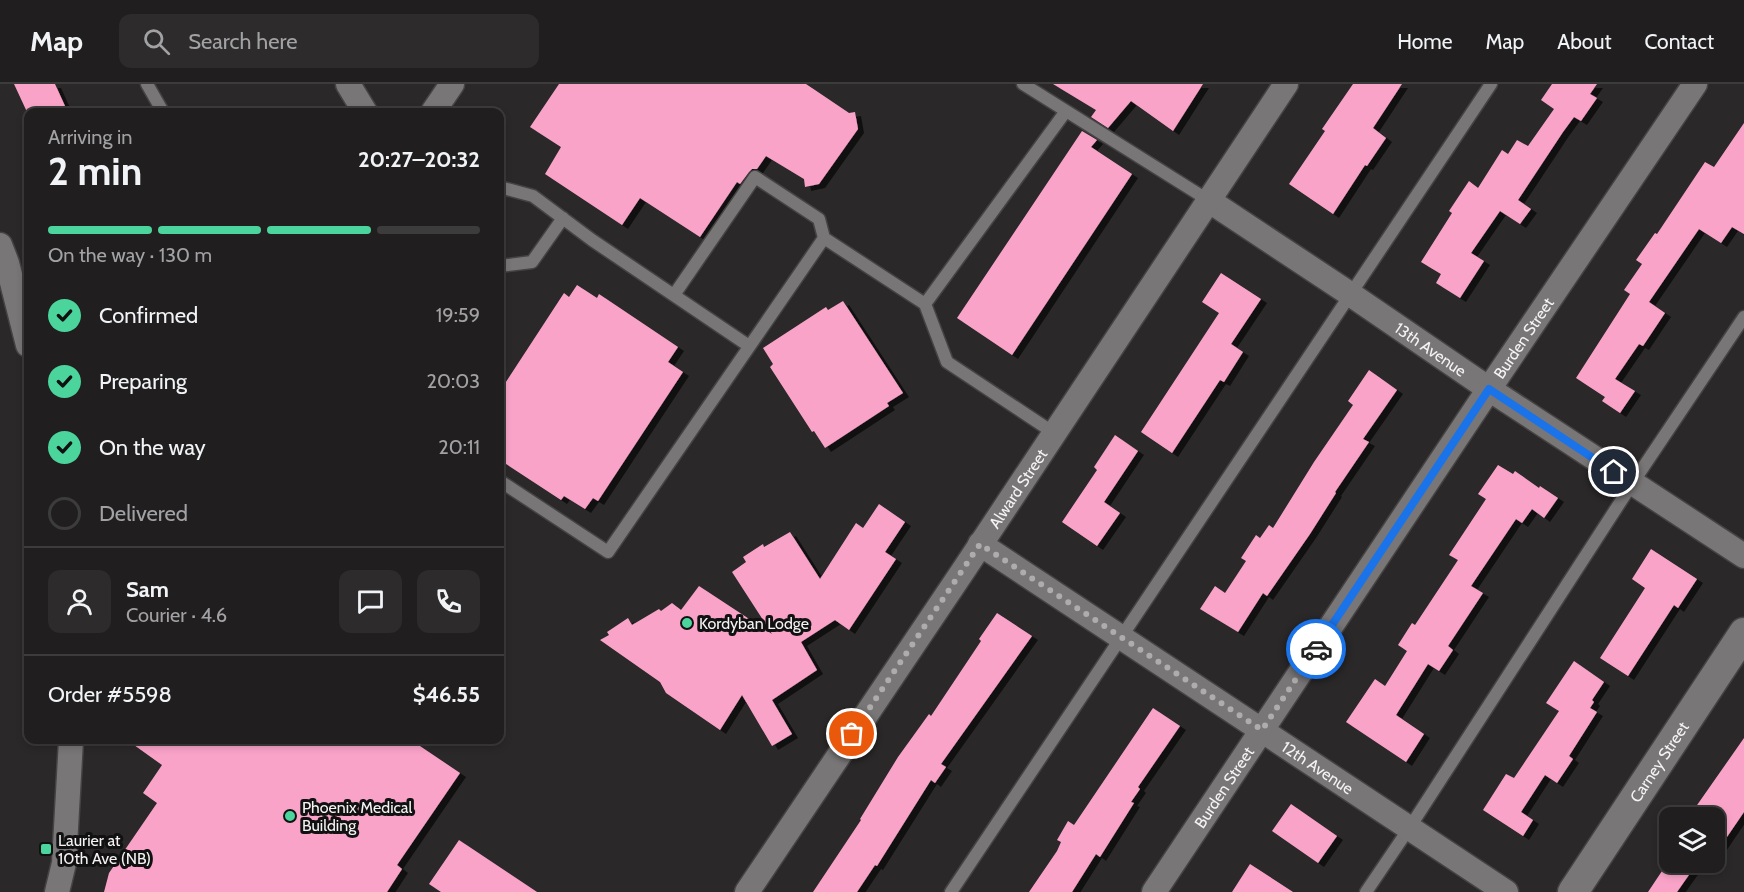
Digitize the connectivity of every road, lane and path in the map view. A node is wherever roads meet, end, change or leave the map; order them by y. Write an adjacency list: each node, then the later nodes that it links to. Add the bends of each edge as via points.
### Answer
1 (147, 84): 8 (lane)
2 (348, 84): 9 (street)
3 (452, 84): 10 (street)
4 (1023, 84): 11 (lane)
5 (1286, 84): 13 (street, Alward Street)
6 (1491, 84): 18 (lane)
7 (1695, 84): 24 (street, Burden Street)
8 (161, 108)
9 (363, 108)
10 (436, 108)
11 (1066, 111): 13 (lane); 20 (lane)
12 (504, 188): 14 (lane, via 533,196)
13 (1208, 200): 18 (street, 13th Avenue); 25 (street, Alward Street)
14 (563, 218): 17 (lane, via 532,262); 19 (lane)
15 (824, 238): 19 (lane, via 819,219 755,177); 20 (lane); 23 (lane)
16 (0, 245): 22 (street)
17 (504, 266)
18 (1350, 294): 24 (street, 13th Avenue); 31 (lane)
19 (674, 296): 23 (lane)
20 (924, 304): 25 (lane, via 947,362)
21 (1744, 317): 27 (lane)
22 (24, 329)
23 (749, 346): 26 (lane, via 608,552)
24 (1489, 389): 27 (street, 13th Avenue); 32 (street, Burden Street)
25 (1054, 433): 28 (street, Alward Street)
26 (504, 484)
27 (1632, 484): 29 (street, 13th Avenue); 34 (lane)
28 (980, 544): 31 (street, 12th Avenue); 36 (street, Alward Street)
29 (1744, 556)
30 (1744, 633): 41 (street, Carney Street)
31 (1122, 637): 32 (street, 12th Avenue); 37 (lane)
32 (1262, 730): 34 (street, 12th Avenue); 38 (street, Burden Street)
33 (70, 744): 35 (street, via 64,863)
34 (1410, 827): 39 (lane); 40 (street, 12th Avenue)
35 (57, 892)
36 (747, 892)
37 (951, 892)
38 (1154, 892)
39 (1366, 892)
40 (1506, 892)
41 (1573, 892)

